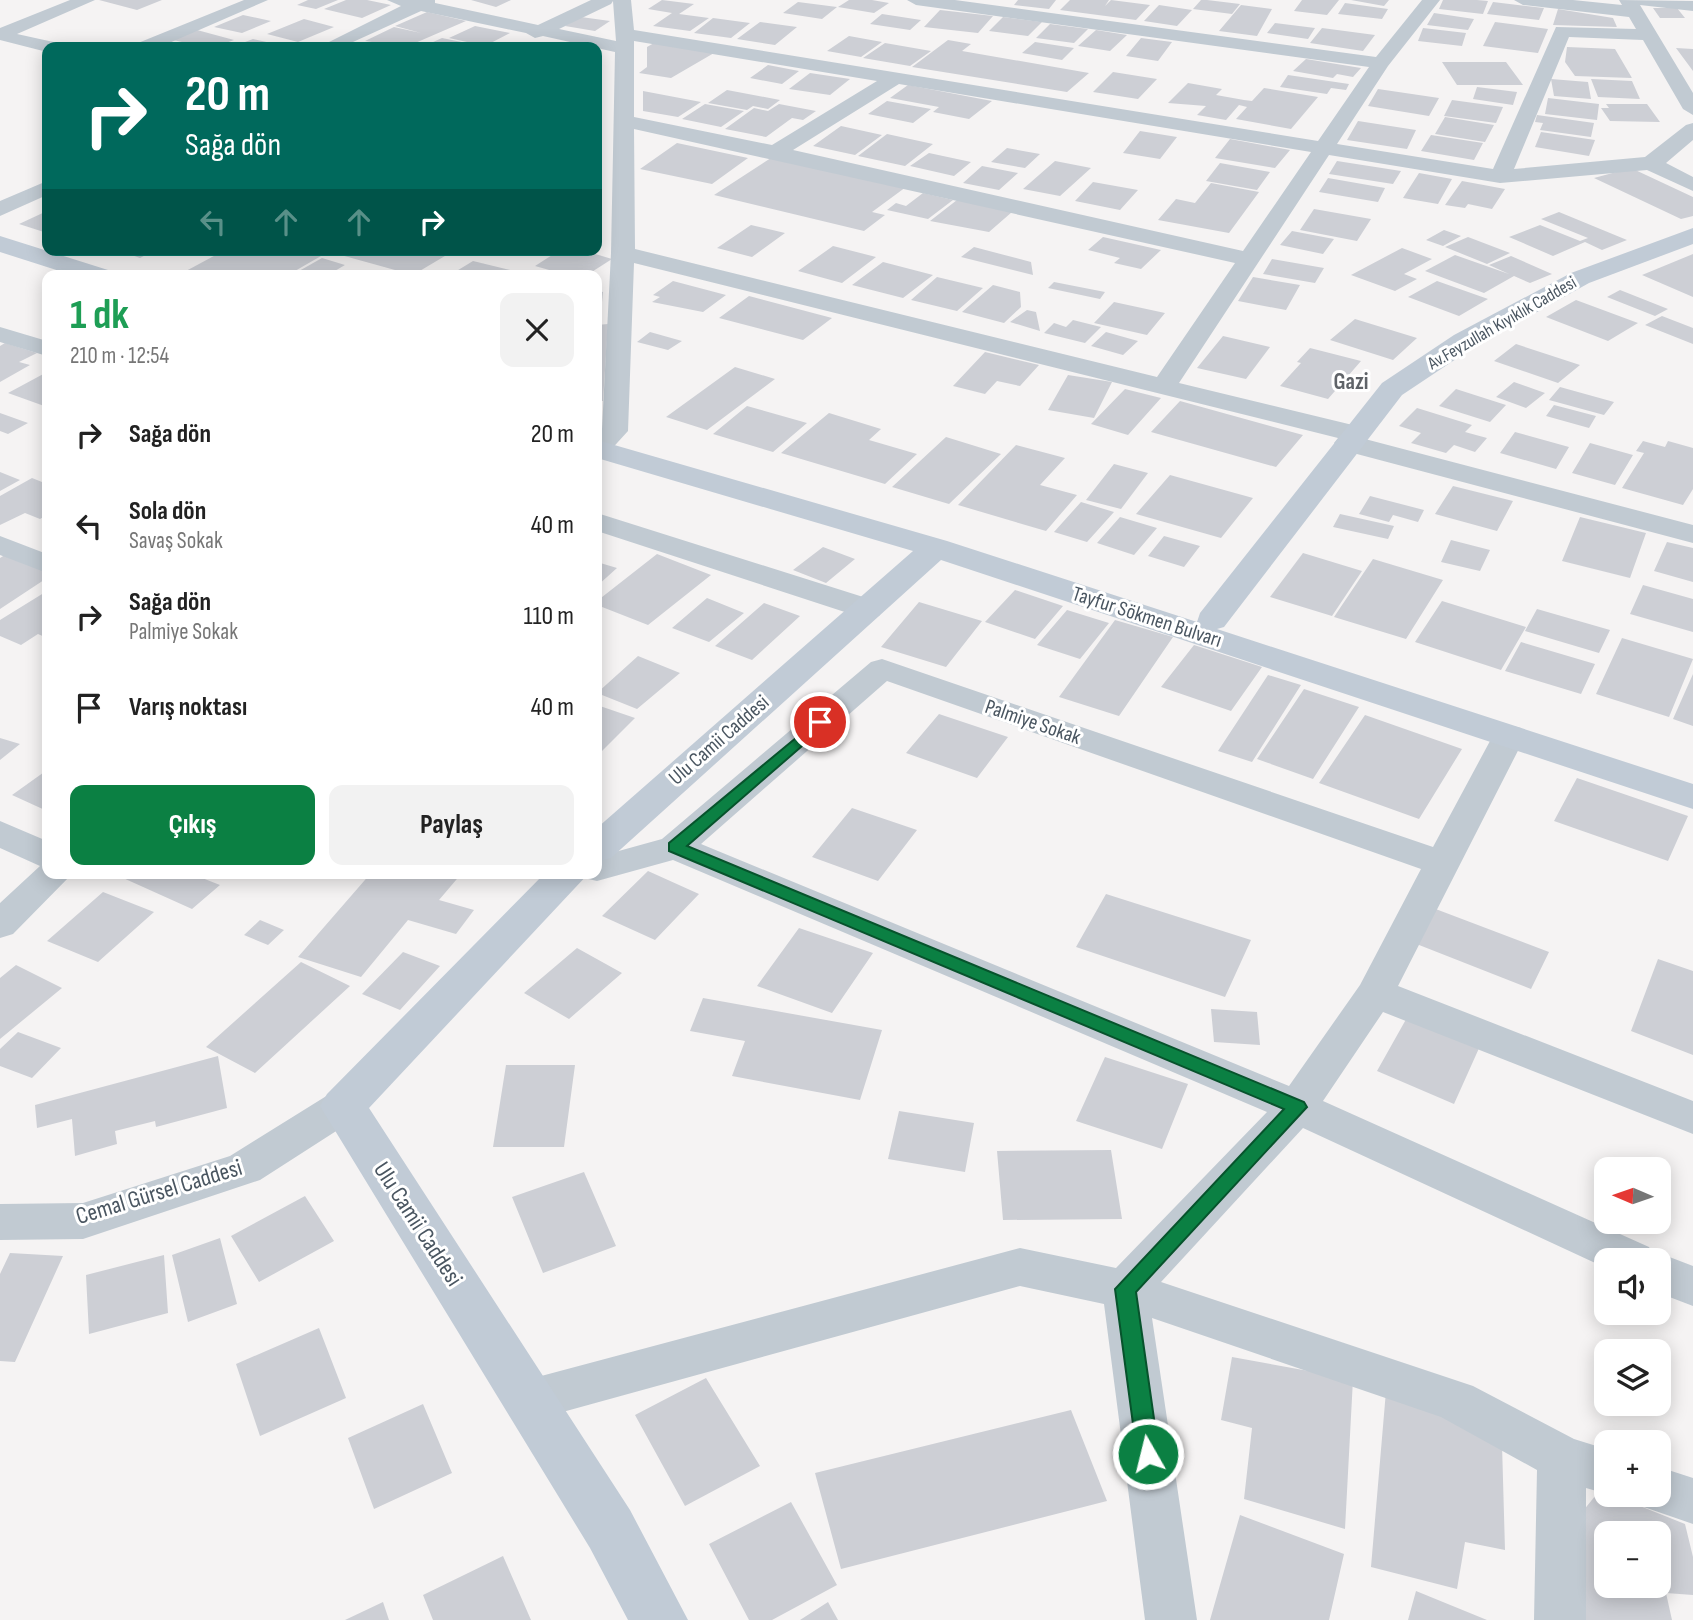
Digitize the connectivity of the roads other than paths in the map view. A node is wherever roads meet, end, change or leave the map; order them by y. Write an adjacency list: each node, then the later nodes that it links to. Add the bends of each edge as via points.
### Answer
1 (86, 0): 13 (street)
2 (259, 0): 16 (street)
3 (396, 0): 9 (street)
4 (605, 0): 12 (street)
5 (622, 0): 15 (street)
6 (916, 0): 20 (street)
7 (1432, 0): 20 (street)
8 (1523, 0): 10 (street)
9 (424, 3): 12 (street); 17 (street)
10 (1635, 4): 11 (street); 14 (street)
11 (1693, 6)
12 (540, 30): 15 (street); 18 (street)
13 (0, 35): 19 (street)
14 (1649, 35): 22 (street); 28 (street, via 1562,31)
15 (625, 41): 21 (street); 23 (street)
16 (157, 42)
17 (339, 42)
18 (515, 42)
19 (42, 45)
20 (1381, 63): 25 (street)
21 (894, 79): 25 (street); 26 (street)
22 (1691, 100)
23 (623, 121): 26 (street); 31 (street)
24 (1693, 129): 27 (street, via 1666,156)
25 (1321, 149): 28 (street); 37 (street)
26 (775, 152): 37 (street)
27 (1650, 163): 28 (street); 30 (street)
28 (1500, 177)
29 (602, 181): 31 (street)
30 (1693, 185)
31 (623, 186): 36 (street)
32 (42, 189): 33 (street)
33 (0, 209)
34 (1693, 235): 47 (main road, Av.Feyzullah Kıyıklık Caddesi, via 1580,278 1464,341 1392,389)
35 (0, 244): 39 (main road)
36 (623, 253): 43 (street); 44 (street)
37 (1248, 259): 43 (street)
38 (0, 267): 40 (main road)
39 (83, 270)
40 (42, 280)
41 (0, 334): 42 (street)
42 (42, 347)
43 (1164, 386): 47 (street)
44 (602, 430)
45 (602, 438): 51 (main road, Tayfur Sökmen Bulvarı)
46 (602, 438): 54 (main road, Tayfur Sökmen Bulvarı, via 947,532)
47 (1352, 438): 49 (street); 54 (main road, Av.Feyzullah Kıyıklık Caddesi)
48 (602, 524): 53 (street)
49 (1693, 534)
50 (0, 545): 52 (street)
51 (936, 548): 53 (main road, Ulu Camii Caddesi); 55 (main road, Tayfur Sökmen Bulvarı)
52 (42, 562)
53 (868, 610): 59 (main road, Ulu Camii Caddesi)
54 (1212, 620): 56 (main road, Tayfur Sökmen Bulvarı)
55 (1509, 736): 57 (main road, Tayfur Sökmen Bulvarı); 62 (street)
56 (1693, 770)
57 (1693, 797)
58 (0, 834): 61 (street)
59 (602, 845)
60 (675, 847): 62 (street, Palmiye Sokak, via 881,669); 63 (street); 69 (street)
61 (42, 854)
62 (1443, 863): 67 (street)
63 (602, 867)
64 (49, 879): 66 (street)
65 (573, 879): 68 (main road)
66 (0, 925)
67 (1375, 993): 69 (street); 70 (street)
68 (343, 1106): 71 (street, Cemal Gürsel Caddesi, via 245,1168 83,1221); 76 (main road, Ulu Camii Caddesi)
69 (1297, 1107): 72 (street); 75 (street)
70 (1693, 1118)
71 (0, 1222)
72 (1607, 1248)
73 (1671, 1277): 74 (street)
74 (1693, 1287)
75 (1125, 1289): 76 (street, via 1020,1267); 77 (street, via 1456,1401); 81 (street)
76 (530, 1400): 80 (main road, Ulu Camii Caddesi, via 611,1529)
77 (1584, 1465): 82 (street)
78 (1671, 1494): 79 (street)
79 (1693, 1501)
80 (659, 1620)
81 (1171, 1620)
82 (1560, 1620)

